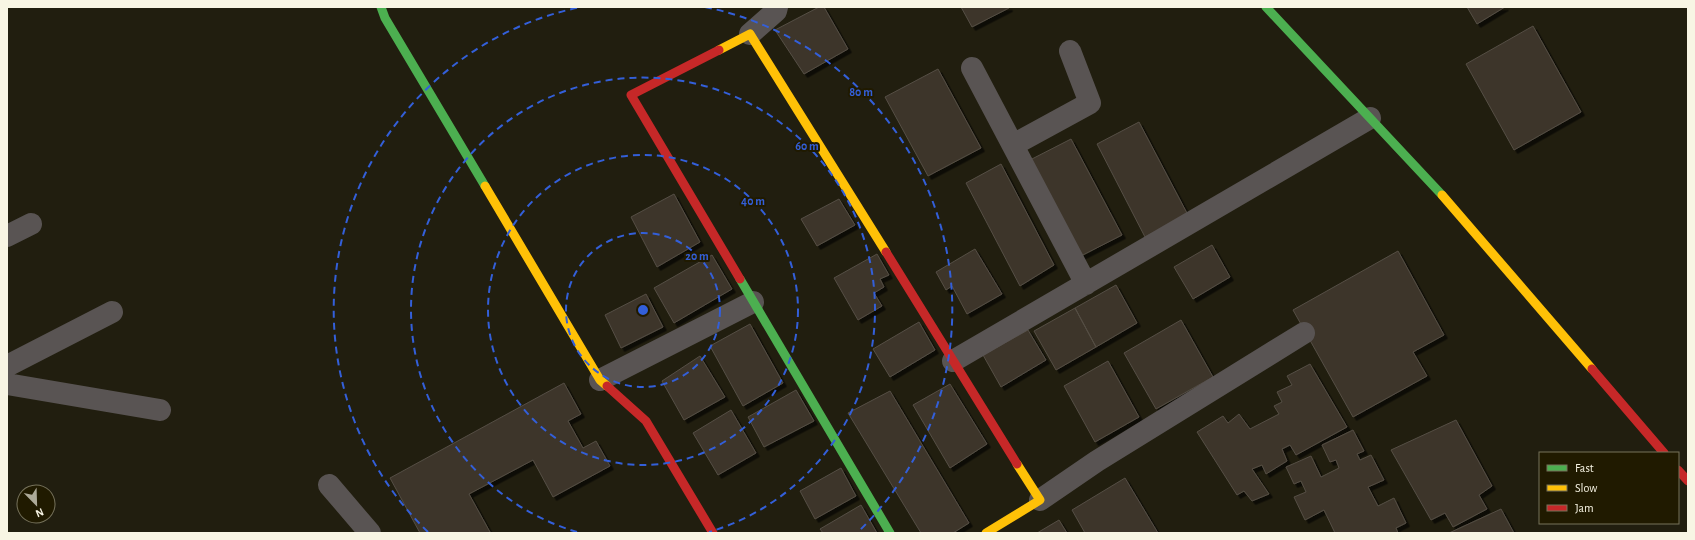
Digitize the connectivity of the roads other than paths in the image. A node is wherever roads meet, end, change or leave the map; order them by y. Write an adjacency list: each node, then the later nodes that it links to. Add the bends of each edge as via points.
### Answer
1 (381, 7): 17 (street, via 385,18)
2 (777, 7): 4 (street, via 776,11)
3 (1266, 7): 7 (street)
4 (750, 34): 12 (street, via 630,95); 15 (street)
5 (1070, 51): 8 (street, via 1090,103)
6 (972, 68): 8 (street)
7 (1370, 118): 11 (street); 20 (street, via 1445,198)
8 (1013, 145): 11 (street)
9 (31, 224): 10 (street)
10 (7, 236)
11 (1086, 284): 15 (street)
12 (753, 302): 17 (street); 27 (street)
13 (112, 312): 16 (street)
14 (1304, 333): 24 (street, via 1097,461)
15 (953, 361): 24 (street)
16 (7, 366)
17 (600, 380): 26 (street, via 646,421)
18 (7, 384): 19 (street)
19 (160, 410)
20 (1663, 452)
21 (1679, 471): 22 (street)
22 (1688, 481)
23 (328, 485): 25 (street)
24 (1040, 500): 28 (street)
25 (370, 533)
26 (713, 533)
27 (890, 533)
28 (986, 533)

